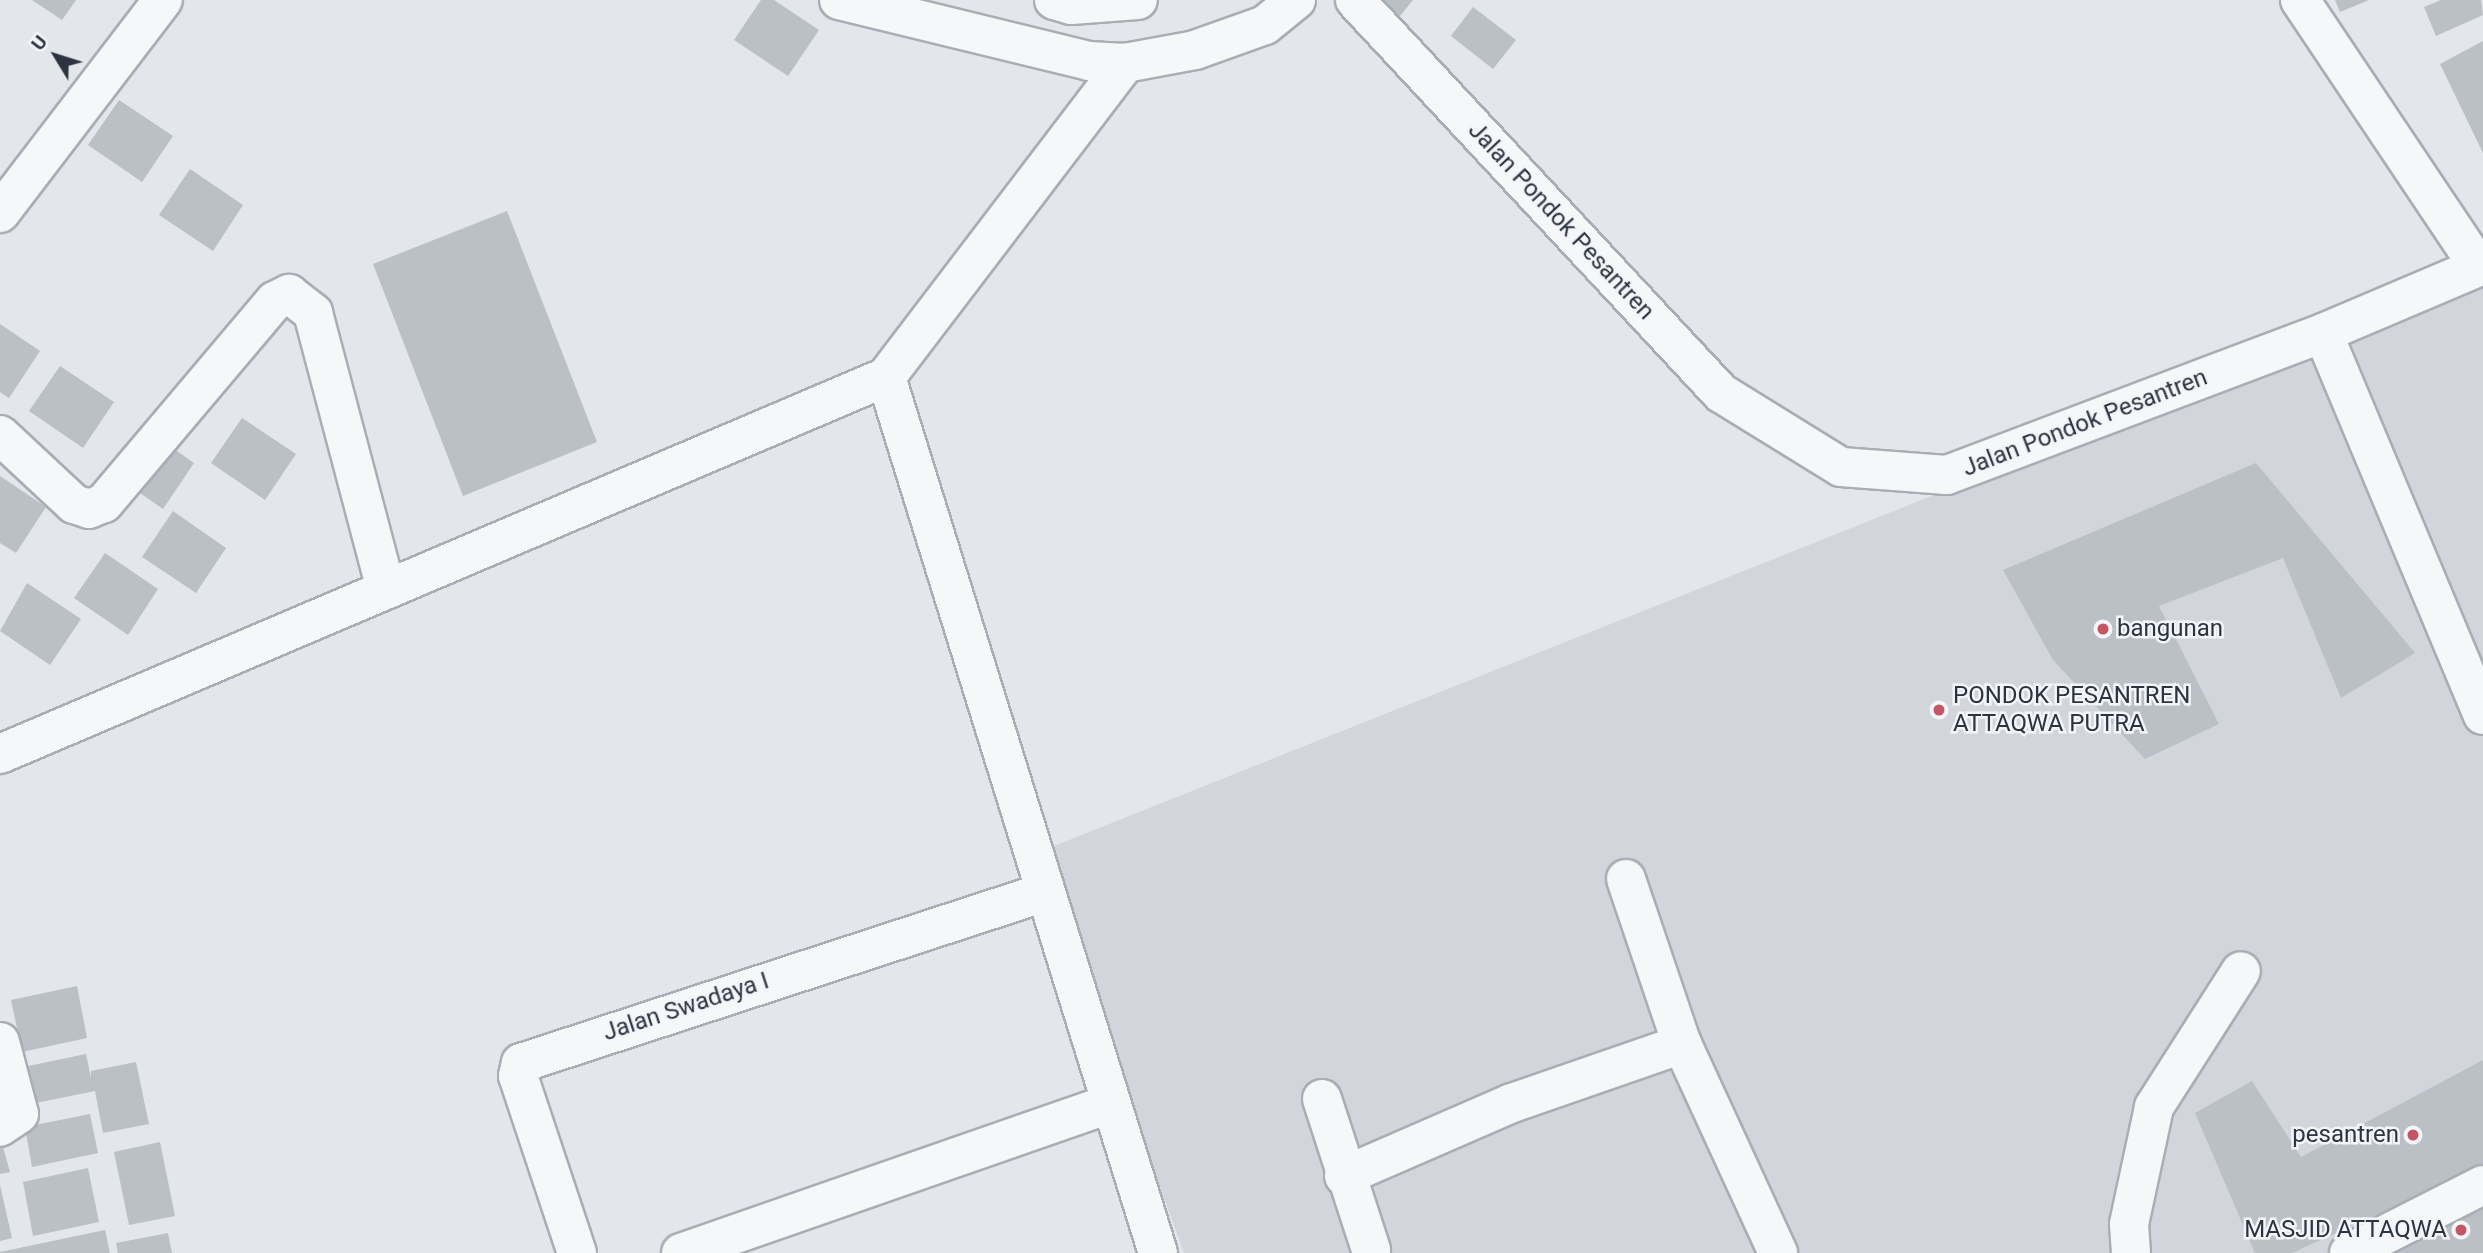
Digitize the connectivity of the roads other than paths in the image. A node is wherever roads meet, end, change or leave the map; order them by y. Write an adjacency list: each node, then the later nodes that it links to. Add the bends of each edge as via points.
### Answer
1 (163, 0): 9 (street)
2 (839, 0): 8 (street, via 1089,61)
3 (1054, 0): 4 (street, via 1071,5)
4 (1138, 0)
5 (1296, 0): 8 (street, via 1265,25 1195,50)
6 (1355, 0): 11 (street, Jalan Pondok Pesantren, via 1721,393 1841,467 1947,475)
7 (2300, 0): 10 (street)
8 (1125, 63): 12 (street)
9 (0, 213)
10 (2481, 266): 11 (street, Jalan Pondok Pesantren)
11 (2323, 333): 15 (street)
12 (886, 377): 14 (street); 18 (street)
13 (0, 435): 14 (street, via 74,504 89,509 104,503 275,301 289,295 313,313)
14 (386, 590): 16 (street)
15 (2483, 715)
16 (0, 754)
17 (1626, 879): 21 (street)
18 (1042, 893): 23 (street); 28 (street, Jalan Swadaya I, via 521,1063 518,1076)
19 (2241, 971): 32 (street, via 2154,1107 2129,1224)
20 (0, 1042): 24 (street, via 19,1114)
21 (1682, 1044): 25 (street, via 1512,1103); 31 (street)
22 (1322, 1099): 25 (street)
23 (1110, 1104): 29 (street); 30 (street)
24 (0, 1127)
25 (1344, 1176): 27 (street)
26 (2483, 1185): 33 (street)
27 (1371, 1250)
28 (578, 1253)
29 (681, 1253)
30 (1158, 1253)
31 (1778, 1253)
32 (2131, 1253)
33 (2349, 1253)

